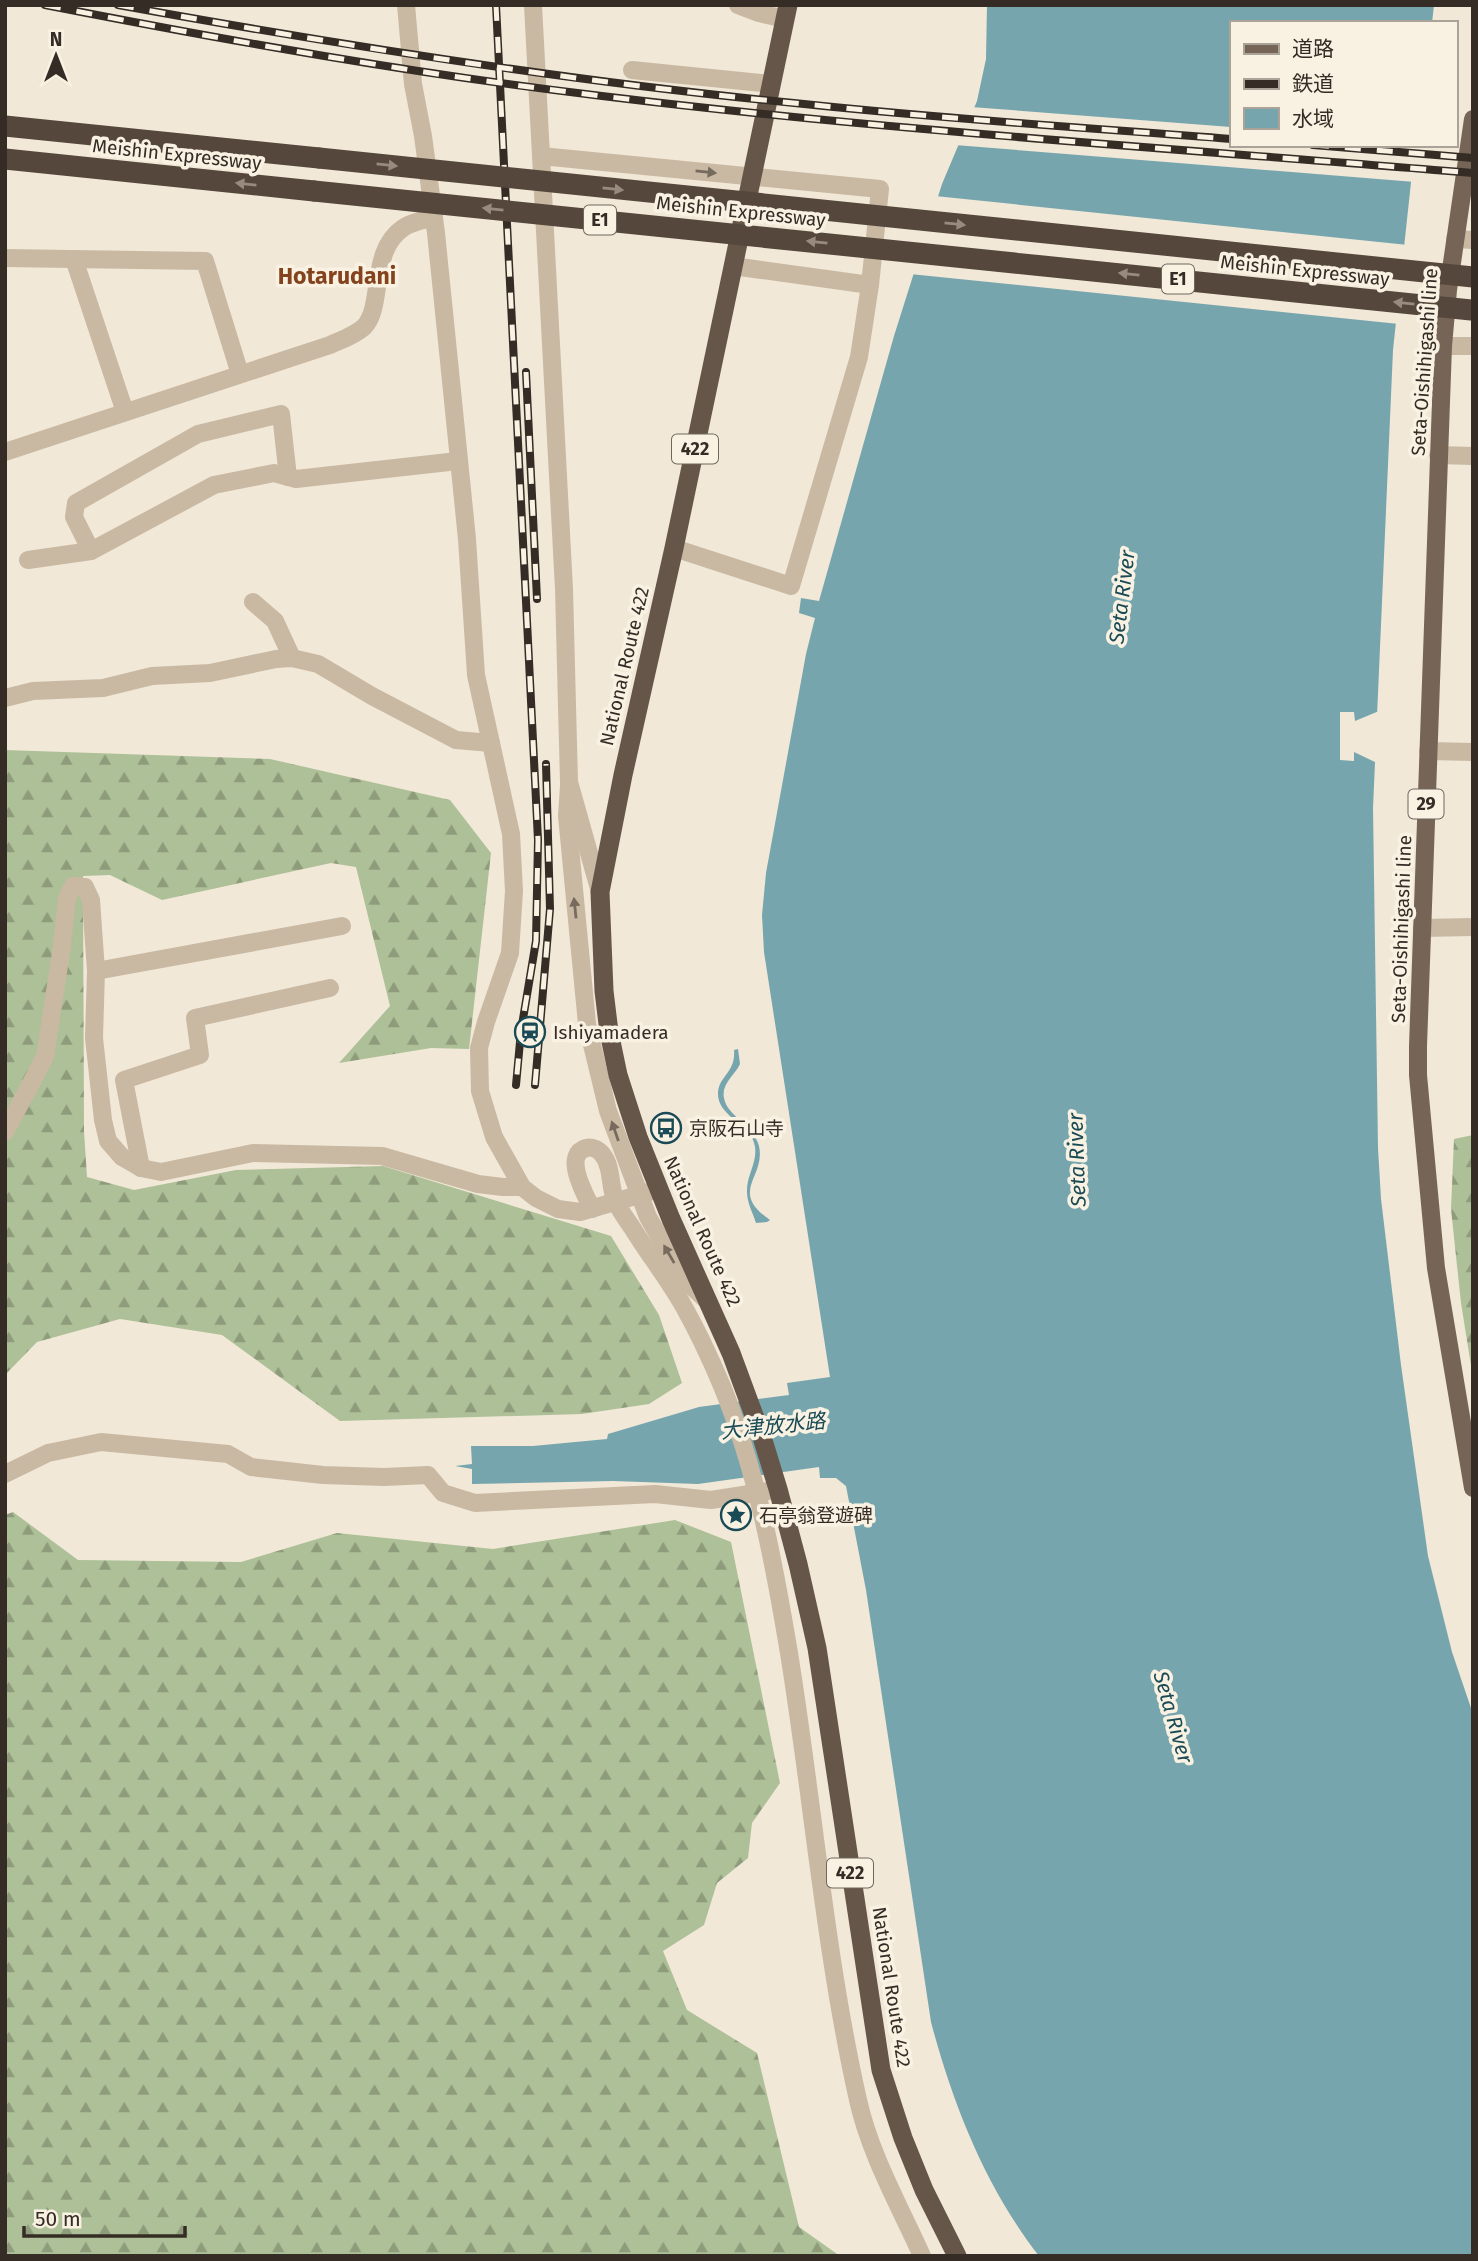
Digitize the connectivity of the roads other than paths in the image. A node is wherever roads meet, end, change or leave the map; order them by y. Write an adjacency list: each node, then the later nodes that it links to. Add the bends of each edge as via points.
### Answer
1 (406, 5): 13 (street, via 413,85)
2 (533, 5): 10 (street)
3 (738, 5): 4 (street, via 759,13)
4 (787, 12): 6 (highway, National Route 422 / 422)
5 (632, 69): 6 (street)
6 (771, 84): 12 (highway, National Route 422 / 422)
7 (1473, 119): 9 (main road, Seta-Oishihigashi line / 29)
8 (5, 126): 18 (highway, Meishin Expressway / E1, one-way to 18, bridge)
9 (1471, 143): 14 (main road, Seta-Oishihigashi line / 29)
10 (541, 156): 12 (street, one-way to 12); 39 (street, via 565,589)
11 (5, 159): 20 (highway, Meishin Expressway / E1, one-way to 11, bridge)
12 (751, 177): 17 (highway, National Route 422 / 422); 19 (street, via 880,189)
13 (434, 217): 23 (street, via 403,228 387,247 365,326 330,345); 28 (street)
14 (1464, 240): 21 (main road, Seta-Oishihigashi line / 29, via 1448,290)
15 (5, 258): 16 (street)
16 (74, 259): 23 (street, via 205,261); 24 (street)
17 (733, 266): 19 (street); 30 (highway, National Route 422 / 422)
18 (1473, 276)
19 (870, 285): 30 (street, via 859,357 791,586)
20 (1473, 310)
21 (1443, 346): 22 (street); 26 (main road, Seta-Oishihigashi line / 29)
22 (1473, 346)
23 (240, 374): 24 (street)
24 (125, 412): 25 (street)
25 (5, 452)
26 (1438, 455): 27 (street); 37 (main road, Seta-Oishihigashi line / 29)
27 (1473, 456)
28 (458, 460): 29 (street); 36 (street, via 476,675)
29 (288, 477): 31 (street, via 274,473 214,485); 31 (street, via 281,414 198,434 76,503 74,517)
30 (674, 548): 40 (highway, National Route 422 / 422)
31 (90, 551): 32 (street)
32 (28, 560)
33 (254, 601): 34 (street, via 275,621)
34 (292, 658): 35 (street, via 210,673 152,676 103,688 33,691); 36 (street, via 318,664 456,740)
35 (5, 698)
36 (491, 743): 48 (street, via 511,834 514,891 510,953 480,1048 480,1091 494,1137)
37 (1428, 751): 38 (street); 43 (main road, Seta-Oishihigashi line / 29)
38 (1473, 752)
39 (569, 782): 40 (street); 50 (street, one-way to 39, via 608,1111 587,1024 567,816)
40 (600, 892): 49 (highway, National Route 422 / 422, via 609,1032 618,1075)
41 (342, 926): 44 (street)
42 (1473, 927): 43 (street)
43 (1422, 928): 56 (main road, Seta-Oishihigashi line / 29, via 1418,1075 1436,1268)
44 (96, 971): 46 (street, via 91,900 85,887 73,886 67,898 45,1057); 47 (street, via 94,1038 103,1120 108,1141 122,1157)
45 (330, 988): 47 (street, via 195,1018 200,1055 124,1080)
46 (5, 1132)
47 (141, 1168): 48 (street, via 162,1172 254,1153 382,1156 478,1184)
48 (522, 1186): 52 (street, via 558,1209)
49 (659, 1189): 50 (street); 53 (highway, National Route 422 / 422)
50 (639, 1195): 51 (street); 53 (street, one-way to 50, via 683,1278)
51 (615, 1202): 52 (street); 52 (street, via 605,1159 601,1152 585,1148 575,1160 576,1169); 57 (street, via 684,1307 722,1387)
52 (592, 1209)
53 (710, 1304): 55 (highway, National Route 422 / 422)
54 (5, 1474): 57 (street, via 48,1453 101,1441 228,1454 251,1467 323,1475 429,1475 443,1493 475,1503 655,1494 711,1500)
55 (777, 1485): 57 (street); 58 (highway, National Route 422 / 422, via 817,1648)
56 (1473, 1488)
57 (758, 1493): 59 (street, via 796,1698)
58 (869, 1997): 59 (street); 61 (highway, National Route 422 / 422, via 881,2070 895,2114)
59 (840, 2000): 60 (street, via 858,2101 873,2151)
60 (922, 2256)
61 (957, 2256)

